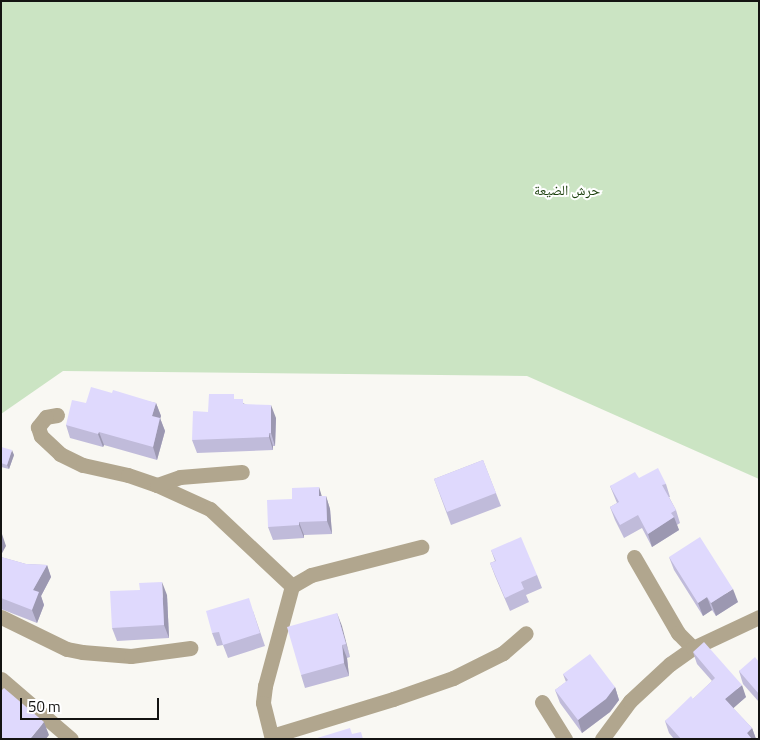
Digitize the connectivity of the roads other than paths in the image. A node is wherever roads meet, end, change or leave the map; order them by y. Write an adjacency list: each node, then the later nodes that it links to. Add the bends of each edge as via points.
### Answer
1 (57, 415): 3 (street, via 46,417 38,427 41,436 60,454 83,465)
2 (242, 472): 3 (street, via 180,476)
3 (157, 485): 6 (street, via 210,509)
4 (421, 547): 6 (street, via 311,575)
5 (634, 557): 11 (street, via 678,633)
6 (292, 586): 14 (street, via 263,703)
7 (759, 617): 11 (street)
8 (1, 618): 10 (street, via 67,649 82,652 131,656)
9 (526, 633): 14 (street, via 503,652 453,678)
10 (190, 648)
11 (693, 648): 17 (street, via 659,673 630,701)
12 (1, 679): 15 (street)
13 (542, 702): 16 (street)
14 (272, 737)
15 (71, 739)
16 (565, 739)
17 (602, 739)

